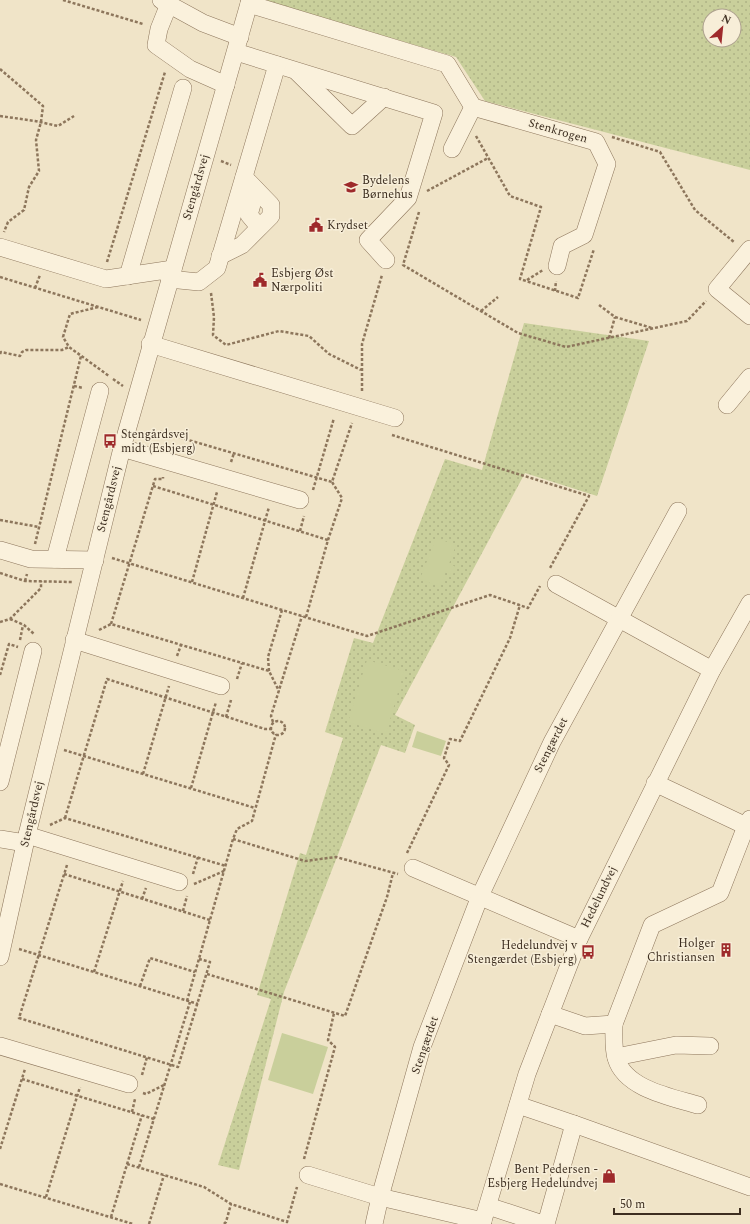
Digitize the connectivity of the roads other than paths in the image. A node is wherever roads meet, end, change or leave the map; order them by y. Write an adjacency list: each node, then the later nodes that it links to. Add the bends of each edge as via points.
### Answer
1 (165, 2): 3 (street); 6 (street, via 156,45 190,69)
2 (250, 2): 3 (street, Stengårdsvej); 9 (street, via 447,64)
3 (238, 45): 4 (street); 6 (street, Stengårdsvej)
4 (277, 65): 5 (street); 11 (street)
5 (295, 70): 8 (street); 8 (street, via 352,126)
6 (226, 85): 17 (street, Stengårdsvej)
7 (183, 88): 18 (street)
8 (384, 97): 15 (street, via 434,113 408,198 368,240)
9 (470, 113): 10 (street); 16 (street, Stenkrogen, via 596,142 606,164 584,236 562,246)
10 (452, 149)
11 (244, 177): 14 (street); 14 (street, via 256,190 249,215 259,227 242,245)
12 (1, 242): 18 (street, via 106,279)
13 (748, 251): 19 (street, via 717,289)
14 (220, 256): 17 (street, via 217,268 199,282)
15 (386, 260)
16 (557, 266)
17 (171, 274): 18 (street); 20 (street, Stengårdsvej)
18 (128, 276)
19 (750, 316)
20 (150, 344): 24 (street); 25 (street, Stengårdsvej)
21 (750, 376): 23 (street)
22 (100, 391): 30 (street)
23 (726, 405)
24 (396, 418)
25 (122, 448): 26 (street); 29 (street, Stengårdsvej)
26 (305, 502)
27 (678, 511): 33 (street, Stengærdet)
28 (0, 550): 30 (street, via 31,560)
29 (95, 557): 30 (street); 34 (street, Stengårdsvej)
30 (55, 559)
31 (549, 579): 33 (street)
32 (750, 603): 36 (street, Hedelundvej)
33 (619, 618): 36 (street); 45 (street, Stengærdet, via 552,742)
34 (74, 640): 37 (street); 42 (street, Stengårdsvej)
35 (26, 649): 38 (street)
36 (712, 670): 39 (street, Hedelundvej)
37 (221, 686)
38 (0, 782)
39 (655, 784): 40 (street); 46 (street, Hedelundvej)
40 (748, 822): 49 (street, via 720,892 652,925)
41 (0, 839): 42 (street)
42 (26, 839): 44 (street, via 72,849); 47 (street, Stengårdsvej)
43 (406, 865): 45 (street)
44 (179, 882)
45 (480, 896): 46 (street); 59 (street, Stengærdet, via 422,1047)
46 (579, 939): 48 (street, Hedelundvej)
47 (2, 950)
48 (550, 1014): 49 (street, via 585,1026); 54 (street, Hedelundvej)
49 (614, 1024): 52 (street)
50 (0, 1046): 53 (street)
51 (710, 1046): 52 (street, via 676,1045)
52 (616, 1057): 55 (street, via 622,1071 645,1089)
53 (128, 1084)
54 (518, 1105): 56 (street); 60 (street, Hedelundvej)
55 (698, 1105)
56 (574, 1124): 58 (street); 63 (street)
57 (303, 1173): 59 (street)
58 (750, 1187)
59 (380, 1197): 60 (street); 61 (street, Stengærdet)
60 (484, 1217): 62 (street)
61 (374, 1224)
62 (543, 1224)
63 (546, 1224)

